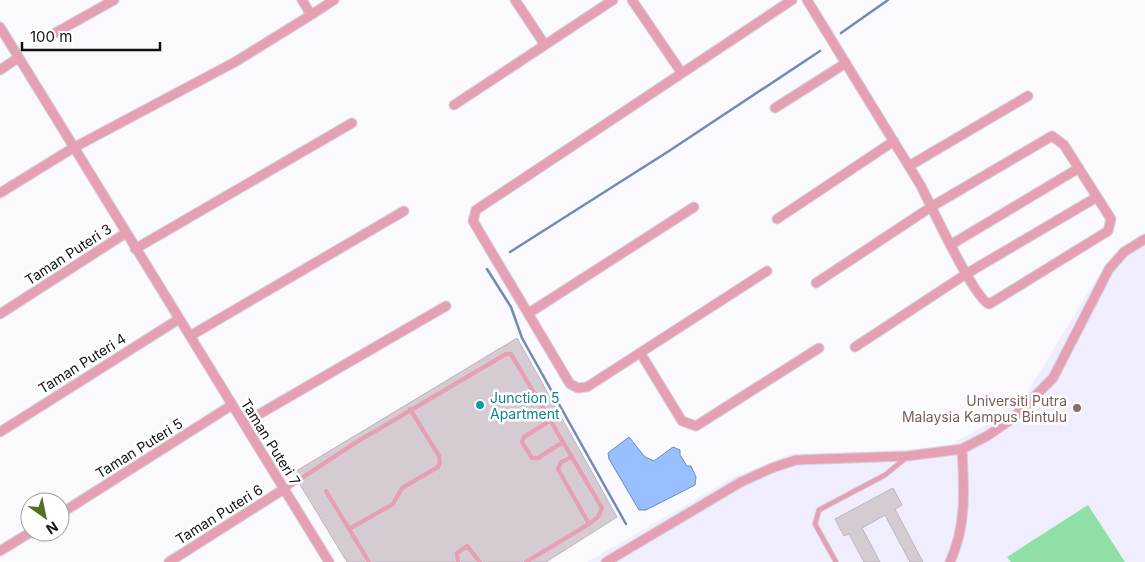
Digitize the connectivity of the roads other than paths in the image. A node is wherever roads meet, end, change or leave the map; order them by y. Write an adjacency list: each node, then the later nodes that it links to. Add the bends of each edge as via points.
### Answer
1 (114, 0): 11 (street)
2 (302, 0): 9 (street)
3 (334, 0): 9 (street)
4 (515, 0): 12 (street)
5 (613, 0): 12 (street)
6 (632, 0): 16 (street)
7 (792, 0): 16 (street)
8 (807, 0): 14 (street)
9 (311, 15): 22 (street, via 234,62)
10 (0, 27): 13 (street, Taman Puteri 7)
11 (55, 33)
12 (546, 45): 18 (street)
13 (18, 58): 15 (street); 22 (street, Taman Puteri 7)
14 (846, 64): 19 (street); 21 (street)
15 (0, 70)
16 (681, 72): 39 (street, via 476,210 473,221 480,236)
17 (1028, 96): 23 (street)
18 (454, 105)
19 (776, 108)
20 (352, 123): 34 (street)
21 (894, 141): 23 (street); 30 (street)
22 (73, 148): 25 (street); 31 (street, Taman Puteri 7)
23 (909, 166): 28 (street)
24 (1079, 168): 26 (street); 28 (street, via 1064,145 1052,136); 33 (street)
25 (0, 193)
26 (1097, 197): 36 (street); 36 (street, via 1111,219 1108,231 996,300 989,304 983,301)
27 (694, 207): 39 (street)
28 (931, 207): 33 (street); 37 (street)
29 (404, 211): 42 (street)
30 (777, 219)
31 (126, 233): 34 (street, Taman Puteri 7); 40 (street, Taman Puteri 3)
32 (1145, 239): 52 (street, via 1124,252 1109,269 1053,378 1012,419)
33 (952, 244): 36 (street)
34 (135, 249): 41 (street, Taman Puteri 7)
35 (767, 271): 45 (street)
36 (966, 274): 44 (street)
37 (816, 282)
38 (446, 306): 49 (street)
39 (529, 313): 45 (street, via 570,384 578,388 587,386)
40 (0, 314)
41 (179, 318): 42 (street, Taman Puteri 7); 50 (street, Taman Puteri 4)
42 (190, 336): 46 (street, Taman Puteri 7)
43 (819, 348): 45 (street, via 696,426 682,421)
44 (855, 348)
45 (640, 354)
46 (232, 405): 49 (street, Taman Puteri 7); 57 (street, Taman Puteri 5)
47 (410, 409): 48 (lane, via 511,354); 55 (lane); 59 (lane, via 439,456 438,467 402,488 392,504)
48 (551, 420): 51 (lane); 51 (lane, via 524,437 524,448 532,458 538,458)
49 (244, 424): 55 (street, Taman Puteri 7)
50 (0, 432)
51 (563, 442): 53 (lane)
52 (962, 449): 54 (street); 70 (street, via 963,525)
53 (572, 456): 58 (lane, via 602,508 598,517); 58 (lane, via 561,462 558,469)
54 (908, 456): 68 (street, via 796,460 772,468 741,482); 69 (lane, via 886,475 819,510 815,524)
55 (284, 489): 62 (street, Taman Puteri 6); 63 (street, Taman Puteri 7)
56 (326, 491): 59 (lane)
57 (70, 508)
58 (589, 524): 67 (lane)
59 (349, 529): 64 (lane)
60 (20, 539): 61 (street)
61 (0, 552)
62 (169, 562)
63 (329, 562)
64 (370, 562)
65 (458, 562): 66 (lane, via 457,552 467,546)
66 (480, 562)
67 (526, 562)
68 (606, 562)
69 (836, 562)
70 (950, 562)

